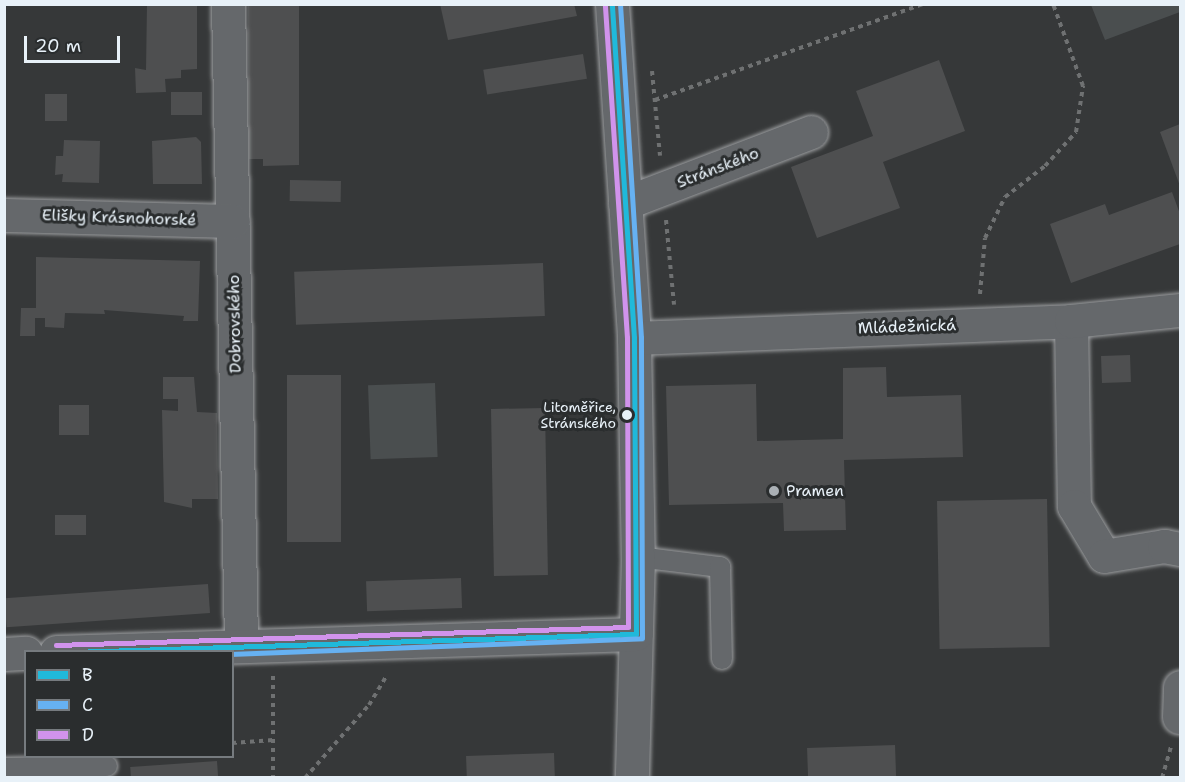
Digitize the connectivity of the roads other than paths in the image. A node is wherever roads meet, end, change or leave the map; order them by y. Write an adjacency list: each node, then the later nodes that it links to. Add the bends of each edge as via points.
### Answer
1 (228, 4): 6 (street, Dobrovského)
2 (612, 4): 4 (street)
3 (811, 132): 4 (street, Stránského)
4 (625, 203): 9 (street)
5 (4, 215): 6 (street, Elišky Krásnohorské)
6 (232, 221): 13 (street, Dobrovského)
7 (1180, 310): 8 (street, Mládežnická)
8 (1071, 321): 9 (street, Mládežnická); 10 (street, via 1074,506 1104,556 1164,546)
9 (634, 338): 11 (street)
10 (1180, 549)
11 (638, 557): 12 (street); 17 (lane, via 720,567)
12 (636, 634): 13 (street); 20 (street)
13 (257, 643): 14 (street)
14 (81, 650)
15 (24, 653): 16 (street)
16 (4, 654)
17 (722, 659)
18 (107, 766): 19 (lane)
19 (4, 768)
20 (632, 777)

